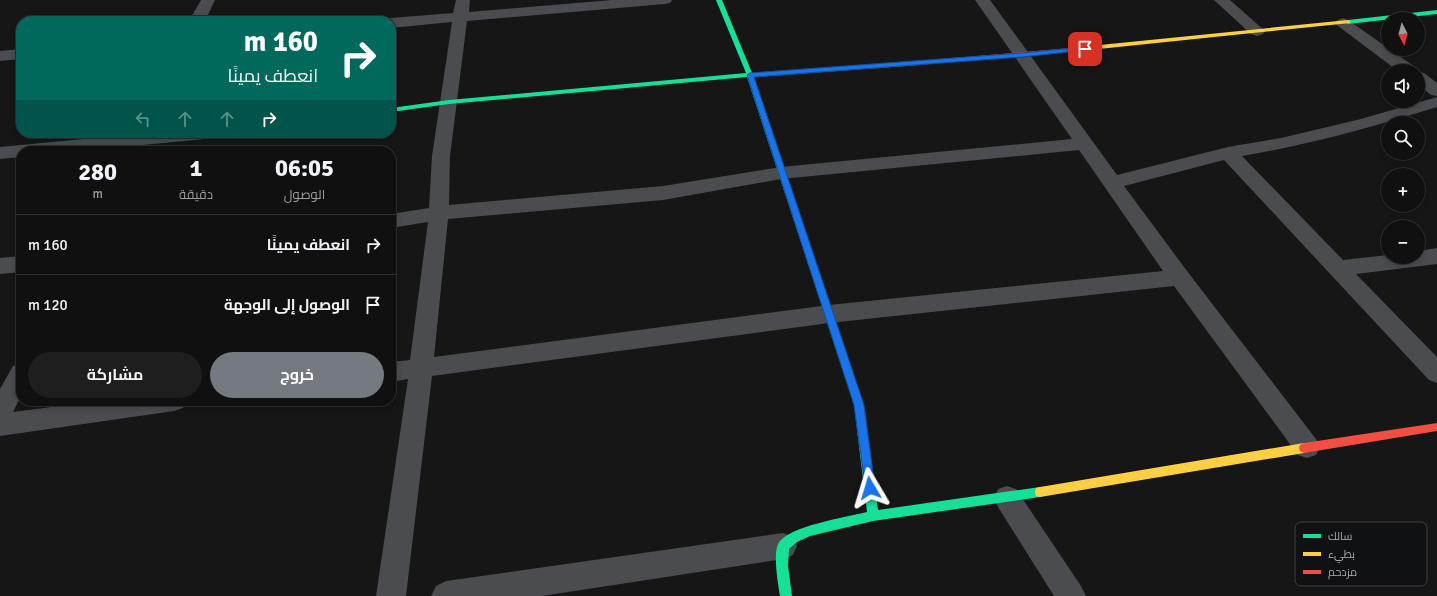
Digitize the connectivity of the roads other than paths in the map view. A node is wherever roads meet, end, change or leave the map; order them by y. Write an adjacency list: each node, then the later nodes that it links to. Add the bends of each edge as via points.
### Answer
1 (208, 0): 8 (street)
2 (665, 0): 6 (street)
3 (718, 0): 16 (street)
4 (982, 0): 13 (street)
5 (1221, 0): 11 (street)
6 (462, 9): 9 (street); 19 (street)
7 (1437, 12): 10 (street)
8 (200, 16)
9 (396, 22)
10 (1342, 23): 11 (street); 15 (street)
11 (1257, 31): 13 (street)
12 (16, 54): 14 (street)
13 (1022, 55): 16 (street); 24 (street)
14 (0, 56)
15 (1399, 64)
16 (750, 75): 19 (street); 29 (street)
17 (1425, 82): 18 (street)
18 (1437, 91)
19 (449, 102): 21 (street); 31 (street, via 441,156)
20 (1437, 102): 28 (street, via 1281,144)
21 (396, 109)
22 (164, 138): 23 (street)
23 (140, 141): 25 (street)
24 (1084, 144): 29 (street); 30 (street)
25 (82, 146)
26 (16, 152): 27 (street)
27 (0, 153)
28 (1228, 153): 30 (street); 36 (street)
29 (781, 173): 31 (street, via 662,193); 38 (street)
30 (1111, 183): 37 (street)
31 (439, 213): 32 (street); 39 (street)
32 (396, 221)
33 (1437, 256): 36 (street)
34 (16, 264): 35 (street)
35 (0, 266)
36 (1337, 269): 41 (street)
37 (1178, 277): 38 (street); 47 (street)
38 (829, 314): 39 (street); 49 (street, via 859,405)
39 (421, 368): 40 (street); 51 (street)
40 (396, 371)
41 (1437, 373)
42 (16, 383): 44 (street)
43 (138, 406): 45 (street)
44 (0, 413)
45 (0, 425)
46 (1437, 427): 47 (street)
47 (1307, 447): 48 (street)
48 (1007, 498): 49 (street); 54 (street)
49 (873, 516): 50 (street, via 809,531)
50 (783, 546): 52 (street); 53 (street, via 782,566)
51 (391, 596)
52 (446, 596)
53 (786, 596)
54 (1071, 596)

